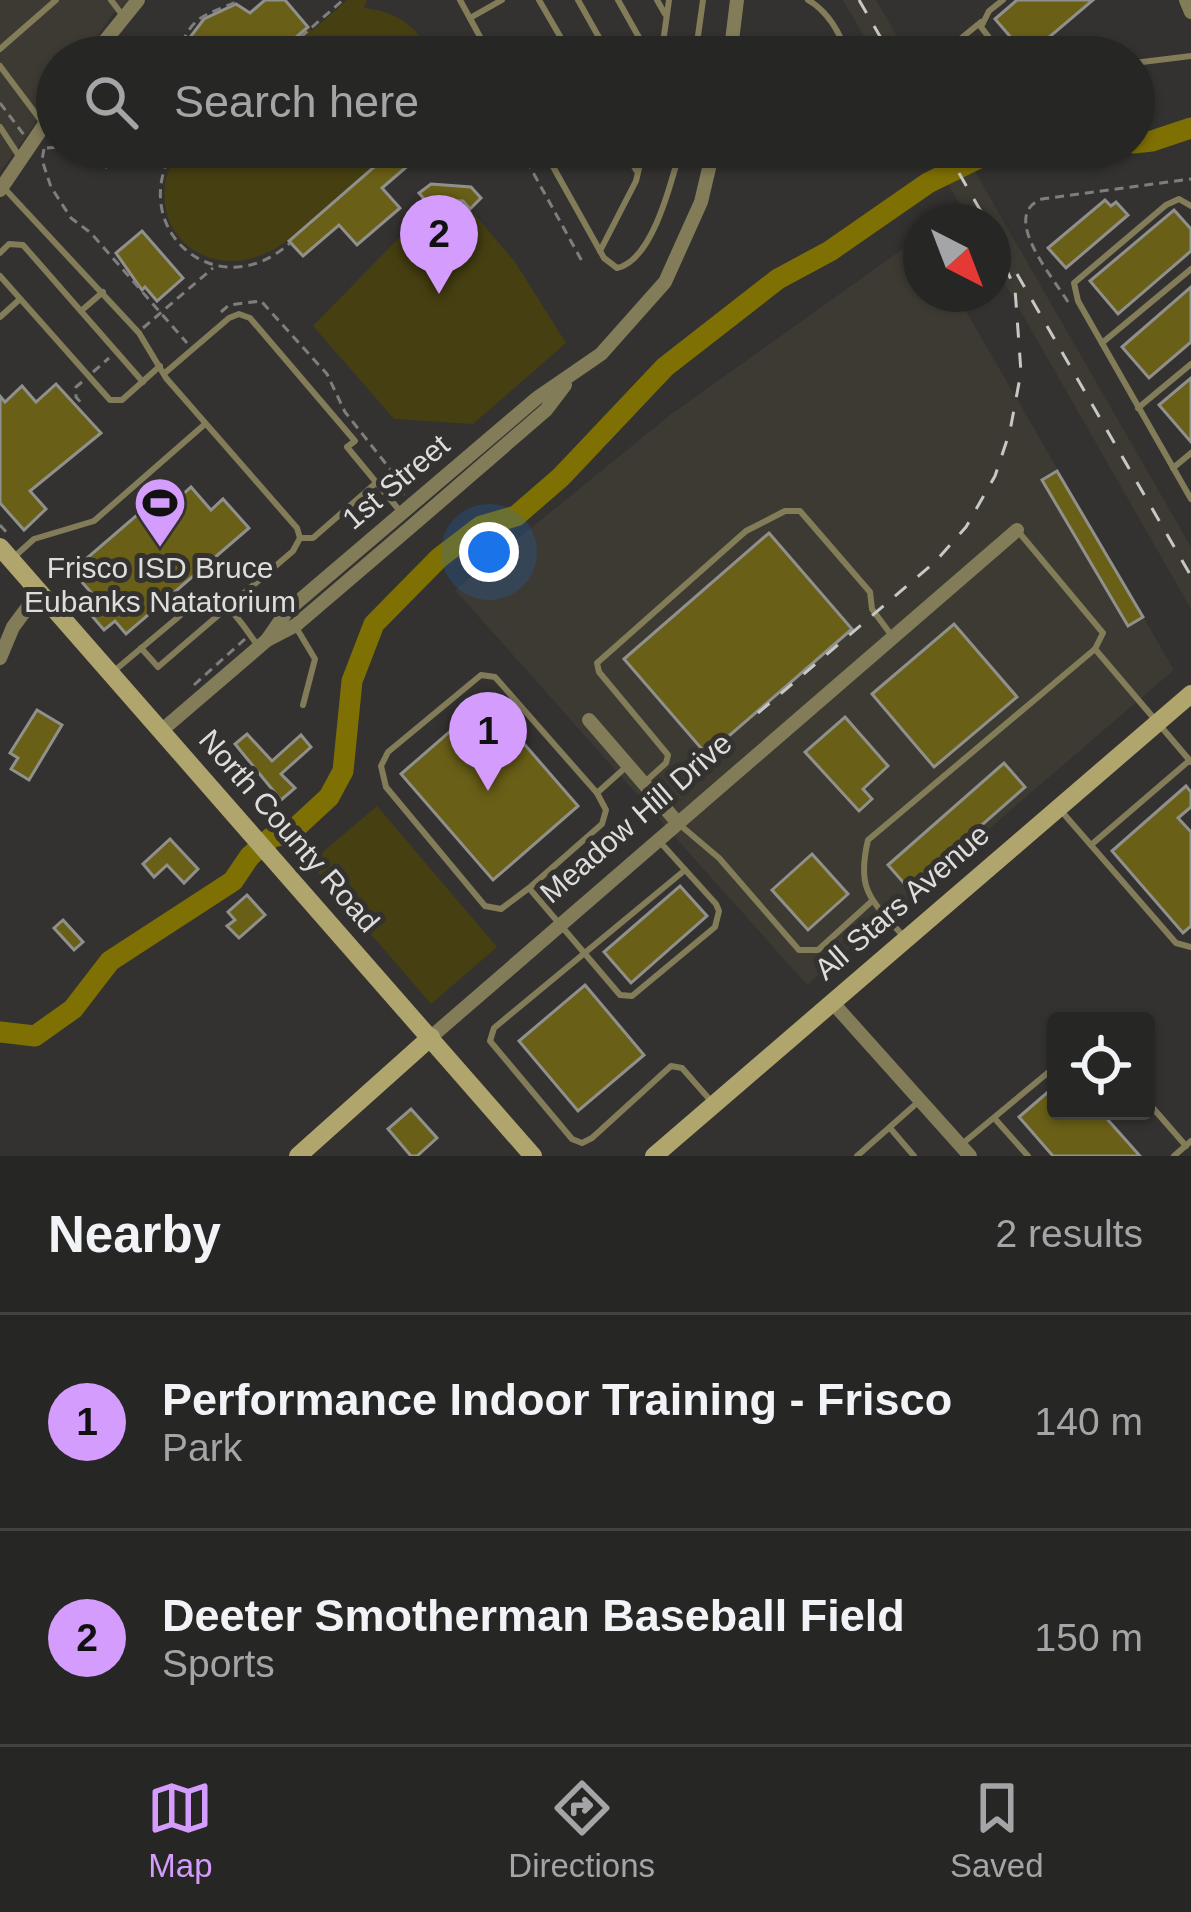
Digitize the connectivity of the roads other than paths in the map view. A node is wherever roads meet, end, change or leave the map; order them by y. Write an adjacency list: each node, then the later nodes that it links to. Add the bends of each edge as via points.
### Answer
1 (56, 0): 32 (lane)
2 (111, 0): 17 (lane)
3 (138, 0): 17 (street)
4 (460, 0): 19 (lane)
5 (502, 0): 19 (lane)
6 (539, 0): 23 (lane)
7 (578, 0): 24 (lane)
8 (618, 0): 25 (lane)
9 (657, 0): 18 (lane)
10 (670, 0): 18 (lane)
11 (703, 0): 27 (lane)
12 (737, 0): 28 (street)
13 (808, 0): 29 (lane)
14 (1003, 0): 20 (lane)
15 (1186, 0): 16 (street)
16 (1191, 12)
17 (122, 16): 21 (street)
18 (667, 16): 26 (lane)
19 (470, 18): 22 (lane)
20 (982, 21): 30 (lane); 31 (lane)
21 (107, 36)
22 (480, 36)
23 (560, 36)
24 (598, 36)
25 (638, 36)
26 (664, 36)
27 (698, 36)
28 (733, 36)
29 (841, 36)
30 (964, 36)
31 (986, 36)
32 (0, 49)
33 (1191, 56): 34 (lane)
34 (1155, 61)
35 (0, 66): 36 (lane)
36 (36, 114)
37 (0, 127): 39 (lane)
38 (36, 144): 39 (street)
39 (21, 159): 46 (street)
40 (554, 168): 48 (lane)
41 (635, 168): 45 (lane)
42 (639, 168): 45 (lane)
43 (675, 168): 48 (lane, via 638,258 617,268)
44 (709, 168): 66 (street, 1st Street, via 664,282 601,354 537,398)
45 (638, 173): 48 (lane)
46 (1, 188): 52 (lane)
47 (1191, 206): 56 (lane, via 1179,199 1166,205 1074,283)
48 (600, 251)
49 (0, 253): 54 (lane, via 23,245)
50 (1191, 269): 56 (lane)
51 (0, 276): 53 (lane)
52 (103, 292): 54 (lane); 58 (lane)
53 (20, 299): 55 (lane); 59 (lane, via 110,400)
54 (81, 311): 59 (lane)
55 (0, 317)
56 (1102, 343): 60 (lane)
57 (1191, 364): 60 (lane)
58 (162, 370): 59 (lane); 61 (lane); 64 (lane, via 229,318 245,316 355,441 347,447)
59 (143, 382)
60 (1138, 408): 63 (lane)
61 (205, 424): 68 (lane); 69 (lane, via 94,521)
62 (1191, 452): 63 (lane)
63 (1173, 469): 65 (lane)
64 (377, 482): 66 (lane); 68 (lane, via 313,538)
65 (1191, 499)
66 (403, 514): 72 (street, 1st Street); 74 (street, 1st Street)
67 (1017, 530): 73 (street, Meadow Hill Drive); 76 (lane, via 1103,632)
68 (300, 538): 71 (lane)
69 (11, 552): 70 (street, North County Road)
70 (39, 592): 77 (street); 78 (street, North County Road)
71 (227, 608): 74 (lane); 75 (lane, via 201,598); 75 (lane, via 158,667)
72 (296, 625): 74 (street, 1st Street); 80 (lane, via 315,659)
73 (892, 637): 86 (lane, via 870,592 800,511 746,531 597,663 668,754); 89 (street, Meadow Hill Drive)
74 (259, 641): 83 (street, 1st Street)
75 (141, 648): 78 (lane)
76 (1095, 649): 82 (lane); 94 (lane, via 868,840 861,870)
77 (0, 658)
78 (111, 674): 83 (street, North County Road)
79 (1191, 694): 82 (street, All Stars Avenue)
80 (303, 705)
81 (590, 720): 85 (street)
82 (1156, 723): 84 (lane); 88 (street, All Stars Avenue)
83 (161, 731): 100 (street, North County Road)
84 (1190, 761): 91 (lane)
85 (628, 766): 86 (street); 87 (lane)
86 (643, 783): 89 (street)
87 (597, 793): 93 (lane, via 606,810 602,824); 93 (lane, via 488,674 469,681 383,758 386,788 485,906 501,909)
88 (1057, 807): 91 (lane); 96 (street, All Stars Avenue)
89 (677, 822): 90 (street, Meadow Hill Drive); 94 (lane, via 799,950 818,950)
90 (658, 839): 92 (lane); 95 (street, Meadow Hill Drive)
91 (1091, 845): 97 (lane, via 1176,943)
92 (685, 869): 98 (lane); 98 (lane, via 716,904 715,927 640,992 620,995)
93 (529, 888): 95 (lane)
94 (872, 901): 96 (lane)
95 (559, 925): 98 (lane); 100 (street, Meadow Hill Drive)
96 (905, 939): 99 (street, All Stars Avenue)
97 (1191, 947)
98 (584, 953): 103 (lane, via 494,1028 495,1050 582,1143 671,1066)
99 (832, 1003): 102 (street); 103 (street, All Stars Avenue)
100 (431, 1037): 109 (street, Meadow Hill Drive); 110 (street, North County Road)
101 (1047, 1074): 105 (lane)
102 (920, 1101): 106 (lane); 108 (street)
103 (714, 1105): 111 (street, All Stars Avenue)
104 (1155, 1109): 107 (lane)
105 (996, 1120): 108 (lane); 114 (lane)
106 (890, 1128): 112 (lane); 113 (lane)
107 (1188, 1144): 115 (lane)
108 (965, 1151)
109 (298, 1156)
110 (533, 1156)
111 (655, 1156)
112 (857, 1156)
113 (914, 1156)
114 (1028, 1156)
115 (1174, 1156)

